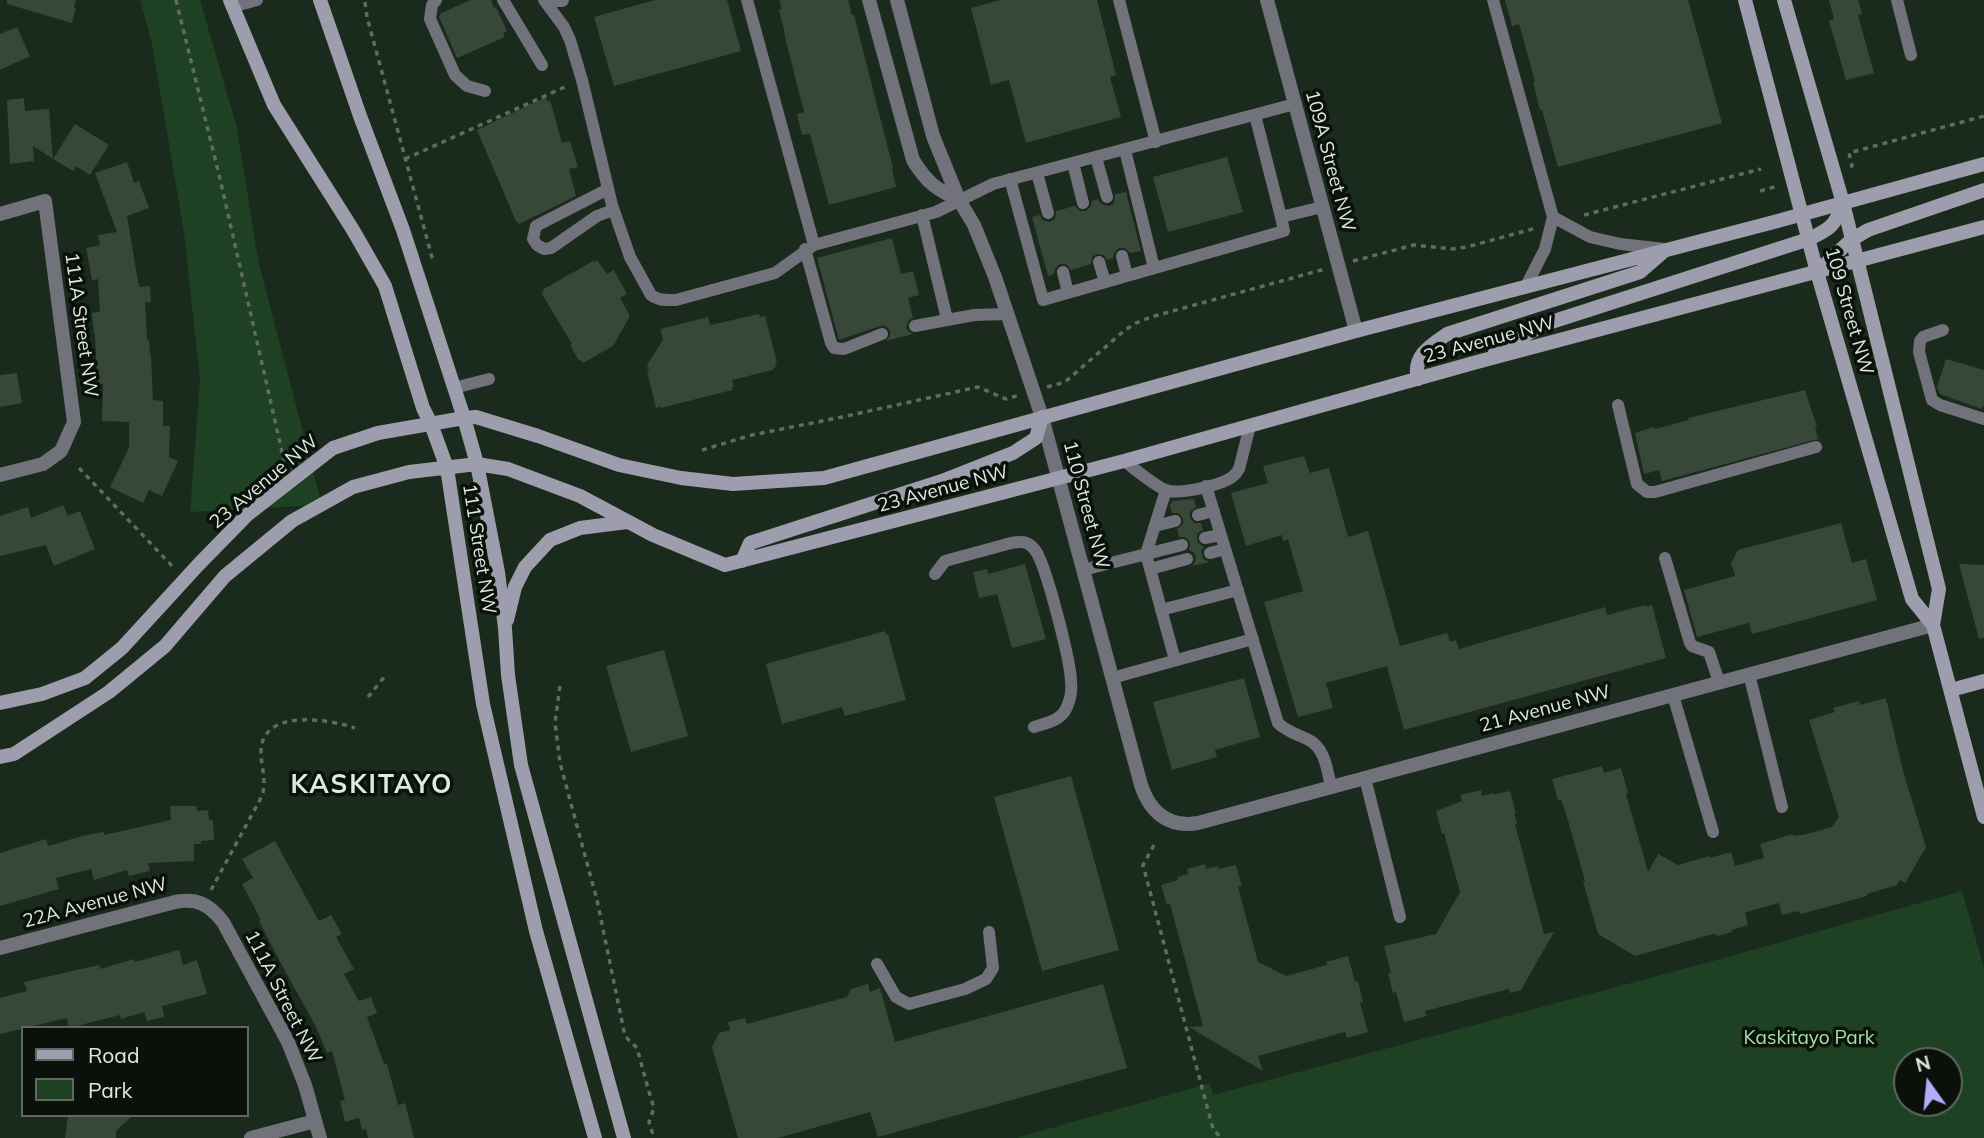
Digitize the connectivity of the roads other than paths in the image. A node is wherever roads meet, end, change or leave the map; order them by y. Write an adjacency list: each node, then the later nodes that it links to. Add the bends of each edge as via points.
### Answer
1 (257, 0): 17 (lane)
2 (320, 0): 68 (main road, 111 Street NW)
3 (436, 0): 20 (lane, via 430,19 451,68 467,86)
4 (503, 0): 19 (lane)
5 (544, 0): 30 (lane, via 570,40)
6 (551, 0): 7 (street)
7 (562, 0)
8 (747, 0): 47 (lane)
9 (869, 0): 33 (street, via 914,160 928,182)
10 (897, 0): 33 (street, 110 Street NW, via 933,136)
11 (1118, 0): 23 (lane)
12 (1267, 0): 21 (street, 109A Street NW)
13 (1493, 0): 43 (lane)
14 (1745, 0): 40 (main road, 109 Street NW)
15 (1784, 0): 34 (main road, 109 Street NW)
16 (1897, 0): 18 (lane)
17 (231, 3): 73 (main road, 111 Street NW, via 274,105 385,286)
18 (1911, 55)
19 (542, 65)
20 (485, 91)
21 (1295, 104): 22 (lane); 36 (street, 109A Street NW)
22 (1255, 115): 23 (lane); 42 (lane)
23 (1156, 142): 24 (lane)
24 (1125, 150): 25 (lane); 52 (lane)
25 (1097, 157): 26 (lane); 32 (lane)
26 (1073, 163): 28 (lane); 35 (lane)
27 (1984, 164): 34 (main road, 23 Avenue NW)
28 (1037, 173): 29 (lane); 38 (lane)
29 (1010, 179): 33 (lane); 58 (lane, via 1043,300)
30 (608, 189): 37 (lane); 37 (lane, via 536,226 533,239 544,249 551,248)
31 (1984, 190): 46 (main road)
32 (1107, 197)
33 (959, 200): 41 (lane); 59 (street, 110 Street NW)
34 (1843, 202): 40 (main road, 23 Avenue NW); 45 (main road, via 1835,223); 46 (main road, 109 Street NW)
35 (1083, 203)
36 (1322, 207): 42 (lane); 63 (street, 109A Street NW)
37 (613, 210): 47 (lane, via 646,288 665,300 775,273)
38 (1048, 213)
39 (0, 214): 79 (street, 111A Street NW, via 45,201 74,422 61,451 43,464)
40 (1803, 214): 45 (main road, 109 Street NW); 48 (main road, 23 Avenue NW)
41 (922, 215): 47 (lane); 60 (lane)
42 (1281, 217): 52 (lane, via 1284,231)
43 (1555, 220): 48 (lane, via 1590,237); 57 (lane)
44 (1984, 227): 51 (main road, 23 Avenue NW)
45 (1809, 239): 54 (main road, 109 Street NW); 65 (main road, via 1545,324)
46 (1851, 240): 51 (main road, 109 Street NW); 54 (main road)
47 (810, 247): 64 (lane, via 834,348 845,349)
48 (1667, 249): 57 (main road, 23 Avenue NW); 67 (main road, via 1640,272 1447,334 1424,351 1416,370)
49 (1122, 256): 55 (lane)
50 (1100, 262): 56 (lane)
51 (1856, 262): 54 (main road, 23 Avenue NW); 102 (main road, 109 Street NW, via 1939,589)
52 (1154, 268): 55 (lane)
53 (1063, 272): 58 (lane)
54 (1817, 272): 65 (main road, 23 Avenue NW); 102 (main road, 109 Street NW, via 1912,599)
55 (1127, 276): 56 (lane)
56 (1105, 282): 58 (lane)
57 (1526, 286): 63 (main road, 23 Avenue NW)
58 (1068, 293)
59 (1008, 314): 60 (lane); 70 (street, 110 Street NW)
60 (947, 319): 61 (lane)
61 (915, 326)
62 (1943, 330): 72 (lane, via 1923,337 1919,347 1933,400)
63 (1356, 331): 70 (main road, 23 Avenue NW)
64 (883, 334)
65 (1477, 362): 67 (main road, 23 Avenue NW)
66 (489, 379): 68 (lane)
67 (1418, 379): 74 (main road, 23 Avenue NW)
68 (454, 388): 71 (main road, 111 Street NW)
69 (1618, 405): 75 (lane, via 1637,484 1647,492)
70 (1042, 417): 71 (main road, 23 Avenue NW, via 824,478 733,484 619,465 476,417); 80 (street, 110 Street NW); 96 (main road, via 1035,439 1021,450 942,481 750,543)
71 (464, 418): 73 (main road, 23 Avenue NW); 77 (main road, 111 Street NW)
72 (1984, 419)
73 (431, 424): 78 (main road, 111 Street NW); 112 (main road, 23 Avenue NW, via 378,433 333,448 247,515 122,648 85,678)
74 (1250, 426): 76 (main road, 23 Avenue NW); 81 (lane, via 1236,474)
75 (1816, 447)
76 (1124, 461): 80 (main road, 23 Avenue NW); 82 (lane)
77 (477, 464): 78 (main road, 23 Avenue NW); 86 (main road, 23 Avenue NW, via 508,469 580,496); 103 (main road, 111 Street NW)
78 (447, 468): 114 (main road, 23 Avenue NW, via 409,472 353,487 292,521 225,576 165,646 109,692 14,754); 129 (main road, 111 Street NW, via 483,704 536,931)
79 (0, 475)
80 (1058, 478): 96 (main road, 23 Avenue NW); 98 (street, 110 Street NW)
81 (1206, 486): 82 (lane); 83 (lane)
82 (1166, 490): 87 (lane)
83 (1214, 511): 84 (lane); 88 (lane)
84 (1198, 515)
85 (1175, 521): 87 (lane)
86 (627, 522): 96 (main road, 23 Avenue NW, via 724,565); 103 (main road, via 580,528 550,540 525,566)
87 (1155, 526): 93 (lane)
88 (1221, 535): 89 (lane); 91 (lane)
89 (1205, 538)
90 (1182, 545): 93 (lane)
91 (1225, 549): 92 (lane); 100 (lane)
92 (1210, 553)
93 (1146, 554): 97 (lane); 98 (lane)
94 (1665, 558): 109 (lane, via 1690,643 1709,652)
95 (1187, 559): 97 (lane)
96 (742, 561)
97 (1150, 569): 101 (lane)
98 (1083, 570): 107 (street, 110 Street NW)
99 (935, 574): 113 (lane, via 945,561 1011,543 1022,541 1036,551 1072,681 1062,716)
100 (1238, 590): 101 (lane); 104 (lane)
101 (1161, 610): 105 (lane)
102 (1933, 625): 106 (street, 21 Avenue NW); 110 (main road, 109 Street NW)
103 (505, 628): 130 (main road, 111 Street NW, via 521,765)
104 (1253, 639): 105 (lane); 116 (lane, via 1278,723 1318,746)
105 (1175, 660): 107 (lane)
106 (1749, 674): 109 (street, 21 Avenue NW); 117 (lane)
107 (1112, 678): 119 (street, 110 Street NW, via 1144,795)
108 (1984, 681): 110 (main road)
109 (1719, 682): 111 (street, 21 Avenue NW)
110 (1951, 690): 118 (main road, 109 Street NW)
111 (1674, 695): 115 (street, 21 Avenue NW); 120 (lane)
112 (0, 703)
113 (1034, 727)
114 (0, 757)
115 (1365, 778): 116 (street, 21 Avenue NW); 122 (lane)
116 (1331, 787): 119 (street, 21 Avenue NW, via 1198,823)
117 (1782, 807)
118 (1984, 817)
119 (1166, 820)
120 (1713, 832)
121 (200, 902): 124 (street, 22A Avenue NW, via 175,902); 126 (street, 111A Street NW, via 223,922 267,1001 297,1064)
122 (1401, 917)
123 (989, 932): 125 (lane, via 993,968 986,979 965,989 909,1004 896,997)
124 (0, 948)
125 (877, 964)
126 (315, 1121): 127 (street); 128 (street, 111A Street NW)
127 (251, 1138)
128 (320, 1138)
129 (595, 1138)
130 (624, 1138)

